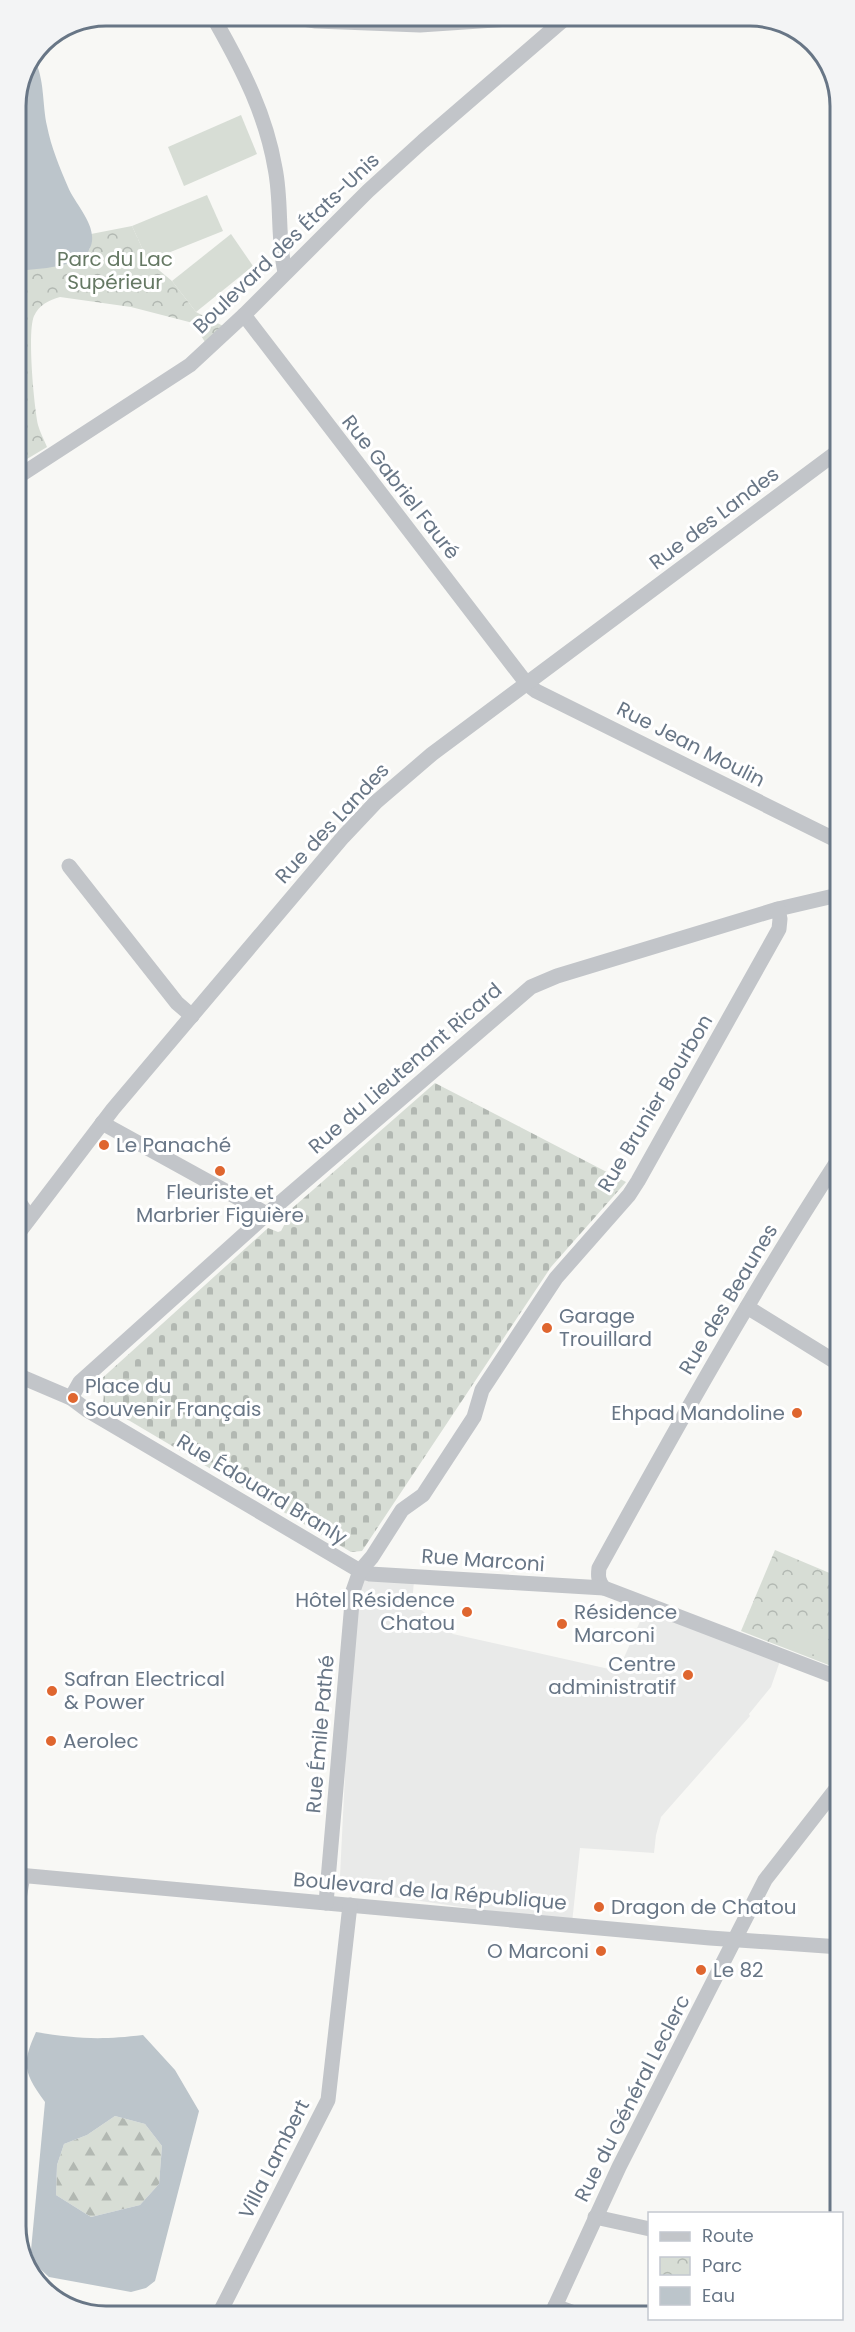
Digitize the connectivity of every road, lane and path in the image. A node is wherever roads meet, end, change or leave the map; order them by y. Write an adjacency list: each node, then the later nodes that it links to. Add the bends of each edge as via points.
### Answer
1 (218, 25): 3 (street, via 256,98 267,130 276,170 280,250)
2 (554, 26): 3 (street, Boulevard des États-Unis, via 399,162)
3 (285, 272): 4 (street, Boulevard des États-Unis)
4 (244, 315): 6 (street, Boulevard des États-Unis, via 190,365); 7 (street, Rue Gabriel Fauré)
5 (830, 457): 7 (street, Rue des Landes)
6 (26, 472)
7 (527, 684): 8 (street, Rue Jean Moulin); 12 (street, Rue des Landes, via 376,802)
8 (830, 837)
9 (69, 866): 12 (street, via 177,1003)
10 (830, 897): 11 (street, Rue du Lieutenant Ricard)
11 (778, 909): 16 (street, Rue du Lieutenant Ricard, via 531,987); 23 (street, Rue Brunier Bourbon, via 779,929 629,1196 556,1278 482,1390 474,1417 423,1495 402,1510)
12 (192, 1016): 13 (street, Rue des Landes)
13 (102, 1123): 16 (street); 17 (street, Rue des Landes)
14 (830, 1173): 19 (street, Rue des Beaunes)
15 (25, 1212): 17 (street)
16 (267, 1214): 22 (street, Rue du Lieutenant Ricard, via 80,1382)
17 (29, 1217): 18 (street, Rue des Landes)
18 (25, 1222)
19 (747, 1307): 20 (street); 24 (street, Rue des Beaunes, via 599,1568 599,1583)
20 (830, 1358)
21 (25, 1378): 22 (street, Rue Édouard Branly)
22 (71, 1398): 23 (street, Rue Édouard Branly)
23 (360, 1570): 24 (street, Rue Marconi, via 370,1574); 28 (street, Rue Émile Pathé, via 353,1591)
24 (604, 1588): 25 (street)
25 (830, 1675)
26 (830, 1797): 30 (street, Rue du Général Leclerc, via 765,1880)
27 (25, 1875): 28 (street, Boulevard de la République)
28 (326, 1902): 29 (street, Boulevard de la République)
29 (350, 1905): 30 (street, Boulevard de la République); 34 (street, Villa Lambert, via 328,2100)
30 (733, 1940): 31 (street, Boulevard de la République); 32 (street, Rue du Général Leclerc)
31 (830, 1946)
32 (596, 2217): 33 (street); 35 (street, Rue du Général Leclerc)
33 (648, 2229)
34 (223, 2306)
35 (555, 2306)

